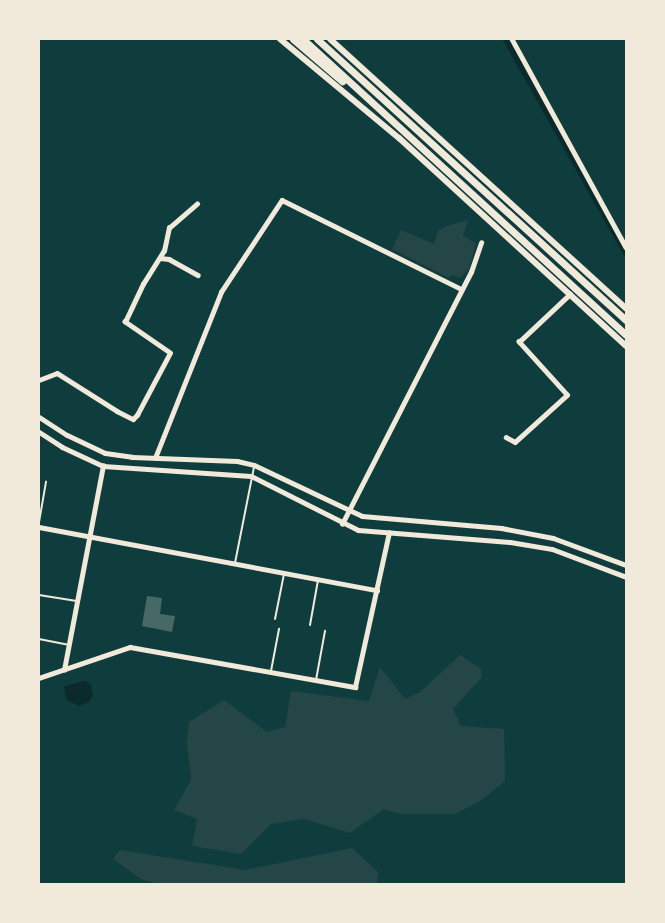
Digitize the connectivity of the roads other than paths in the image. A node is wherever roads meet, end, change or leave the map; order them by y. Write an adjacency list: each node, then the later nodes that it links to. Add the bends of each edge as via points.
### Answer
1 (280, 39): 14 (main road, via 399,138)
2 (293, 39): 7 (highway)
3 (303, 39): 7 (highway)
4 (317, 39): 16 (highway)
5 (330, 39): 15 (main road)
6 (512, 39): 10 (street)
7 (404, 132): 17 (highway)
8 (197, 204): 11 (street, via 169,228)
9 (481, 244): 13 (street)
10 (626, 247)
11 (160, 258): 12 (street, via 169,259); 19 (street, via 125,322 170,353 137,415 133,419 117,411 57,373)
12 (198, 275)
13 (461, 289): 23 (street, via 282,200 221,292); 28 (street)
14 (570, 294): 18 (main road); 22 (street, via 519,342 567,395 515,442)
15 (626, 308)
16 (626, 320)
17 (626, 335)
18 (626, 346)
19 (39, 380)
20 (39, 417): 23 (street, via 105,453)
21 (39, 432): 25 (street)
22 (506, 437)
23 (155, 458): 24 (street, via 237,461)
24 (254, 465): 26 (lane); 28 (street)
25 (103, 466): 26 (street); 33 (street)
26 (251, 476): 30 (street); 35 (lane)
27 (46, 482): 29 (lane)
28 (349, 511): 30 (street); 34 (street, via 362,516 501,528 553,538)
29 (39, 522)
30 (342, 524): 32 (street)
31 (39, 527): 33 (street)
32 (389, 533): 37 (street, via 510,542 552,550); 39 (street)
33 (88, 537): 35 (street); 41 (street)
34 (626, 565)
35 (235, 566): 36 (street)
36 (284, 574): 38 (street); 42 (lane)
37 (626, 577)
38 (318, 580): 39 (street); 43 (lane)
39 (377, 590): 51 (street, via 355,687)
40 (39, 594): 41 (lane)
41 (77, 602): 47 (street)
42 (275, 618)
43 (310, 625)
44 (279, 630): 49 (lane)
45 (325, 631): 51 (lane)
46 (39, 639): 47 (lane)
47 (69, 645): 48 (street)
48 (64, 670): 49 (street, via 130,648); 50 (street)
49 (270, 672): 51 (street)
50 (39, 678)
51 (316, 680)

